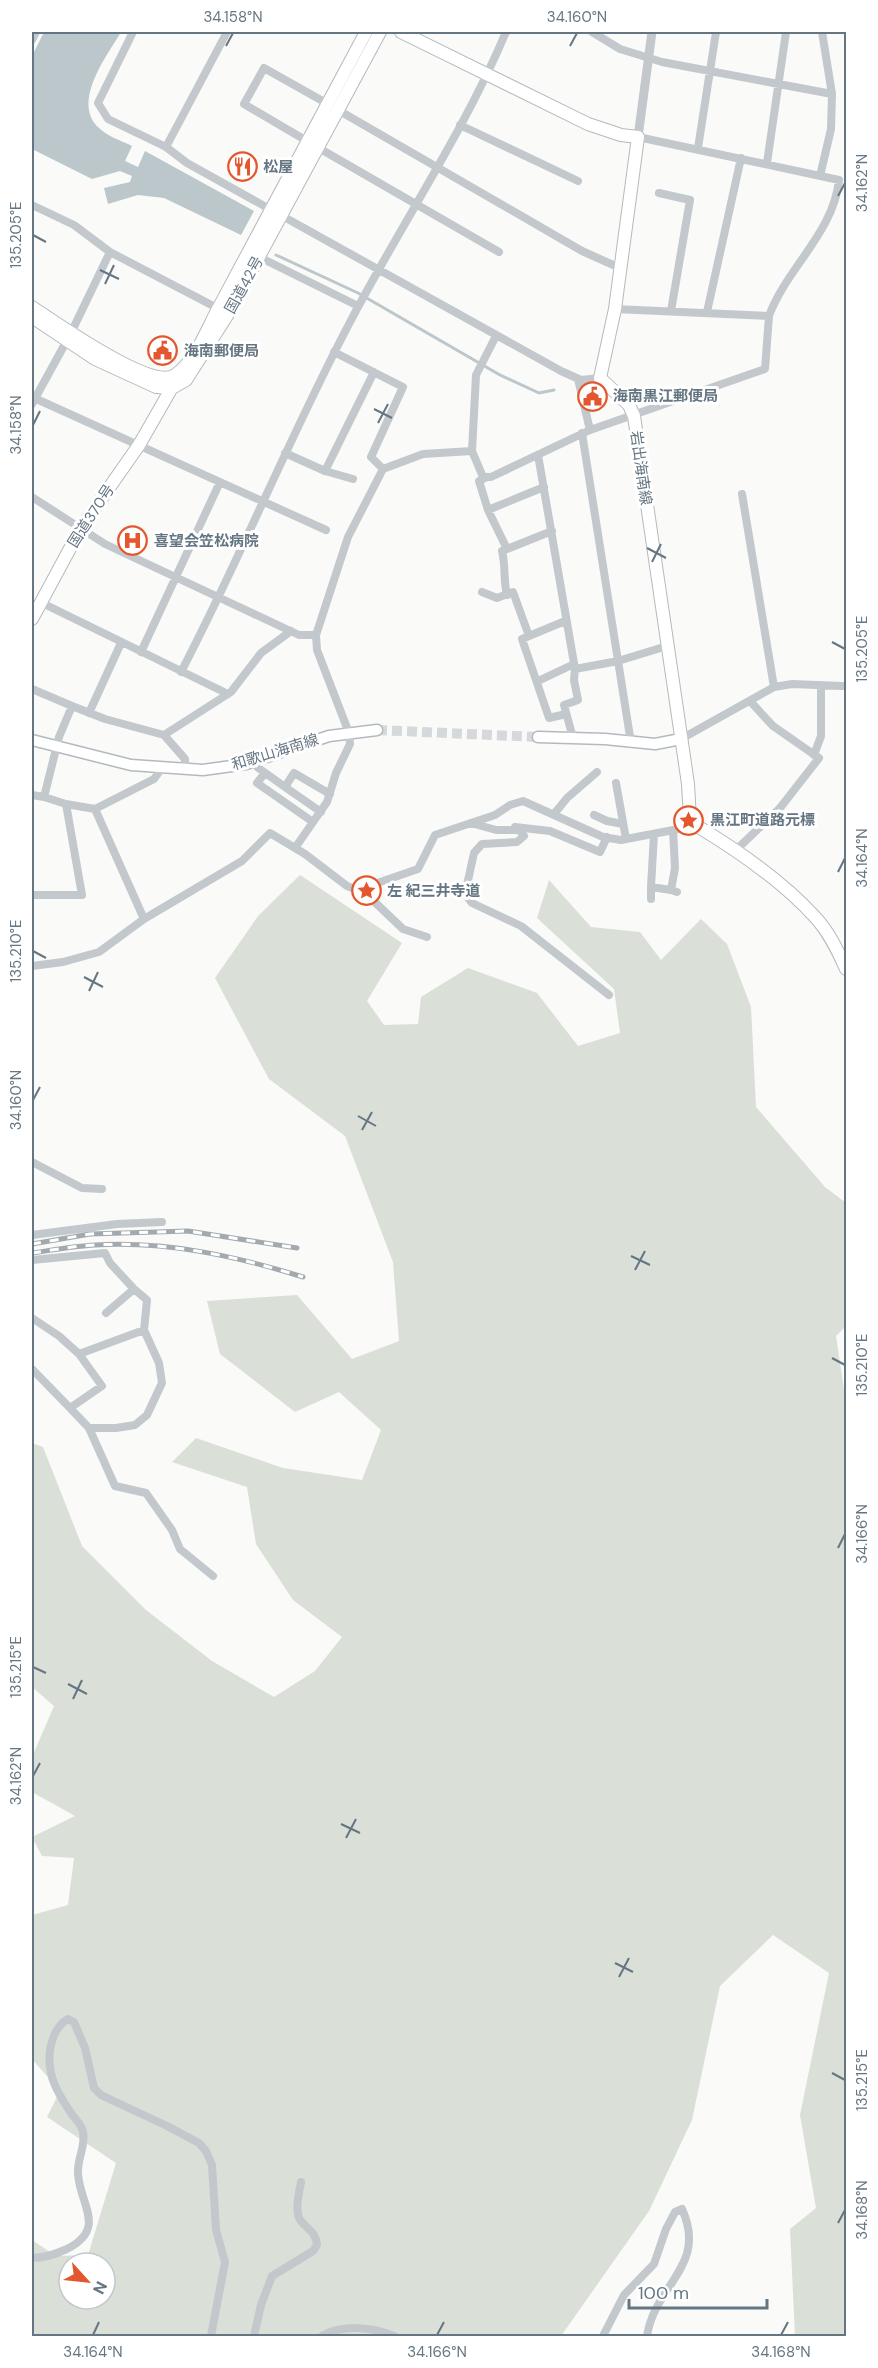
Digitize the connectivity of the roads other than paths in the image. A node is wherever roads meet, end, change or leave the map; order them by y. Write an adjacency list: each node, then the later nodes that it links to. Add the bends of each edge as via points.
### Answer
1 (36, 32): 13 (street)
2 (133, 32): 23 (street, via 98,103 108,119)
3 (227, 32): 23 (street)
4 (366, 32): 19 (main road, 国道42号)
5 (380, 32): 19 (main road, 国道42号)
6 (401, 32): 16 (main road)
7 (506, 32): 16 (street)
8 (592, 32): 14 (street, via 620,49)
9 (652, 32): 14 (street)
10 (716, 32): 15 (street)
11 (786, 32): 17 (street)
12 (822, 32): 18 (street)
13 (32, 40)
14 (648, 59): 15 (street); 21 (street)
15 (710, 72): 17 (street); 24 (street)
16 (486, 73): 20 (street); 21 (main road, via 595,127)
17 (778, 85): 18 (street); 26 (street)
18 (832, 94): 28 (street, via 831,129)
19 (333, 107): 22 (main road, 国道42号); 22 (street, via 264,68 244,104); 27 (street)
20 (460, 125): 27 (street); 29 (street)
21 (638, 137): 24 (street); 38 (main road)
22 (312, 144): 32 (street); 34 (main road, 国道42号)
23 (166, 147): 34 (street, via 187,163)
24 (698, 148): 25 (street)
25 (741, 158): 26 (street); 45 (street)
26 (767, 163): 28 (street)
27 (438, 166): 32 (street); 38 (street, via 582,251)
28 (820, 176): 30 (street, via 839,180)
29 (578, 181)
30 (843, 188): 46 (street, via 798,270 775,300)
31 (659, 193): 44 (street, via 690,200)
32 (416, 204): 36 (street); 39 (street)
33 (32, 205): 35 (street, via 74,225)
34 (276, 212): 37 (main road, 国道42号); 39 (street)
35 (110, 252): 43 (street); 48 (street)
36 (499, 252)
37 (254, 254): 40 (street); 43 (main road, 国道42号)
38 (620, 268): 42 (main road)
39 (379, 270): 40 (street); 49 (street)
40 (358, 306): 50 (street)
41 (32, 307): 48 (main road)
42 (615, 309): 44 (street); 53 (main road)
43 (223, 311): 51 (main road, 国道42号)
44 (671, 311): 45 (street)
45 (707, 312): 46 (street)
46 (770, 316): 58 (street, via 765,369)
47 (32, 317): 48 (main road)
48 (68, 336): 51 (main road, via 158,378); 55 (main road, via 95,360); 57 (street)
49 (496, 336): 54 (street); 62 (street, via 476,375)
50 (334, 352): 52 (street); 63 (street)
51 (190, 368): 56 (main road, 国道370号); 59 (main road, 国道370号, via 185,386)
52 (374, 372): 65 (street, via 403,387 371,457); 66 (street)
53 (600, 378): 54 (street); 58 (main road, 岩出海南線, via 629,405)
54 (578, 379): 60 (street)
55 (145, 382): 56 (main road); 59 (main road, via 161,394)
56 (172, 388): 59 (main road, 国道370号)
57 (32, 400): 61 (street)
58 (634, 416): 60 (street); 89 (main road, 岩出海南線)
59 (156, 417): 61 (main road, 国道370号)
60 (586, 431): 64 (street); 91 (street)
61 (139, 445): 69 (street); 75 (main road, 国道370号)
62 (472, 451): 65 (street, via 423,454); 67 (street, via 483,477)
63 (285, 453): 66 (street); 73 (street)
64 (538, 455): 67 (street); 70 (street)
65 (384, 469): 86 (street, via 348,537)
66 (325, 471): 68 (street)
67 (487, 477): 74 (street, via 479,481)
68 (352, 479)
69 (220, 482): 73 (street); 79 (street)
70 (544, 487): 74 (street); 77 (street)
71 (742, 494): 97 (street)
72 (32, 498): 75 (street)
73 (263, 501): 76 (street); 82 (street)
74 (488, 510): 78 (street)
75 (81, 528): 79 (street, via 105,544); 83 (main road, 国道370号)
76 (326, 530)
77 (552, 531): 78 (street); 84 (street)
78 (507, 549): 81 (street, via 502,551 506,569 503,581)
79 (178, 577): 82 (street); 90 (street)
80 (482, 592): 81 (street, via 496,598)
81 (510, 593): 87 (street)
82 (220, 597): 85 (street); 93 (street)
83 (35, 611): 88 (street)
84 (565, 621): 87 (street); 92 (street)
85 (291, 631): 86 (street); 99 (street, via 261,653)
86 (316, 635): 105 (street, via 317,650)
87 (529, 636): 94 (street, via 522,639)
88 (121, 643): 90 (street); 102 (street)
89 (667, 646): 91 (street); 109 (main road, 岩出海南線)
90 (141, 652): 93 (street)
91 (618, 661): 92 (street); 111 (street)
92 (574, 666): 94 (street); 103 (street, via 578,700 564,705)
93 (181, 672): 99 (street)
94 (538, 681): 103 (street, via 549,718)
95 (821, 685): 96 (street); 97 (street); 113 (street, via 821,736)
96 (842, 686)
97 (774, 687): 100 (street)
98 (32, 688): 101 (street)
99 (228, 694): 106 (street)
100 (750, 701): 109 (street); 113 (street, via 773,726)
101 (72, 706): 102 (street); 112 (street)
102 (89, 712): 106 (street)
103 (566, 714): 108 (street)
104 (377, 730): 105 (main road, 和歌山海南線)
105 (349, 733): 114 (main road, 和歌山海南線, via 308,741); 121 (street, via 350,744)
106 (164, 735): 116 (street, via 185,759)
107 (538, 737): 108 (main road)
108 (573, 738): 111 (main road)
109 (681, 738): 111 (main road, via 656,744); 131 (main road, 岩出海南線)
110 (32, 740): 112 (main road, 和歌山海南線)
111 (631, 743)
112 (57, 747): 115 (main road, 和歌山海南線, via 131,765); 123 (street)
113 (814, 755): 139 (street, via 819,758 780,808)
114 (255, 760): 116 (main road, 和歌山海南線); 118 (street)
115 (162, 768): 116 (main road, 和歌山海南線); 125 (street, via 154,779)
116 (185, 770)
117 (597, 772): 127 (street)
118 (265, 773): 120 (street); 129 (street, via 257,783)
119 (616, 783): 132 (street)
120 (285, 787): 121 (street, via 294,773); 126 (street)
121 (330, 794): 126 (street)
122 (32, 795): 123 (street)
123 (44, 797): 124 (street)
124 (66, 804): 125 (street); 142 (street, via 82,895)
125 (94, 809): 144 (street)
126 (321, 812): 129 (street)
127 (554, 814): 130 (street, via 523,801); 136 (street)
128 (594, 815): 132 (street)
129 (313, 822): 138 (street)
130 (471, 823): 133 (street); 141 (street, via 435,836 418,869)
131 (693, 823): 134 (street); 139 (main road)
132 (624, 824): 137 (street)
133 (508, 830): 136 (street, via 518,826 550,831 600,852); 148 (street, via 519,830 524,836 517,842 482,844 474,853 465,894 472,903 520,926)
134 (673, 830): 135 (street); 140 (street, via 674,891)
135 (654, 834): 137 (street); 140 (street)
136 (607, 837): 137 (street)
137 (626, 839)
138 (294, 848): 141 (street, via 347,886); 144 (street, via 270,833 242,861)
139 (736, 850): 147 (main road, via 814,916 832,940)
140 (651, 886): 143 (street)
141 (361, 889): 145 (street, via 403,929)
142 (32, 895)
143 (651, 899)
144 (144, 919): 146 (street, via 99,952)
145 (427, 937)
146 (32, 966)
147 (846, 969)
148 (609, 995)
149 (32, 1162): 150 (street, via 82,1188)
150 (102, 1189)
151 (162, 1222): 152 (street)
152 (32, 1236)
153 (32, 1260): 154 (street, via 105,1253)
154 (134, 1289): 155 (street); 157 (street, via 147,1300)
155 (106, 1314)
156 (32, 1318): 158 (street)
157 (144, 1330): 158 (street); 161 (street, via 159,1363 162,1383 147,1414 135,1425)
158 (79, 1354): 160 (street, via 102,1386)
159 (32, 1369): 160 (street)
160 (70, 1408): 161 (street)
161 (88, 1428): 162 (street, via 115,1486 146,1493 172,1530 180,1549)
162 (213, 1576)
163 (301, 2182): 166 (street, via 298,2214 300,2221 312,2230 317,2245 272,2276)
164 (32, 2258): 165 (street, via 60,2253 82,2241 87,2230 87,2203 78,2176 83,2129 57,2092 49,2062 51,2039 68,2019 74,2022 86,2048 94,2088 101,2095 199,2143 206,2151 212,2165 216,2230 225,2262)
165 (211, 2337)
166 (254, 2337)
167 (322, 2337): 168 (street, via 361,2327)
168 (394, 2337)
169 (603, 2337): 170 (street, via 624,2295 654,2264 675,2212 682,2209 689,2223 686,2262 661,2296)
170 (646, 2337)

